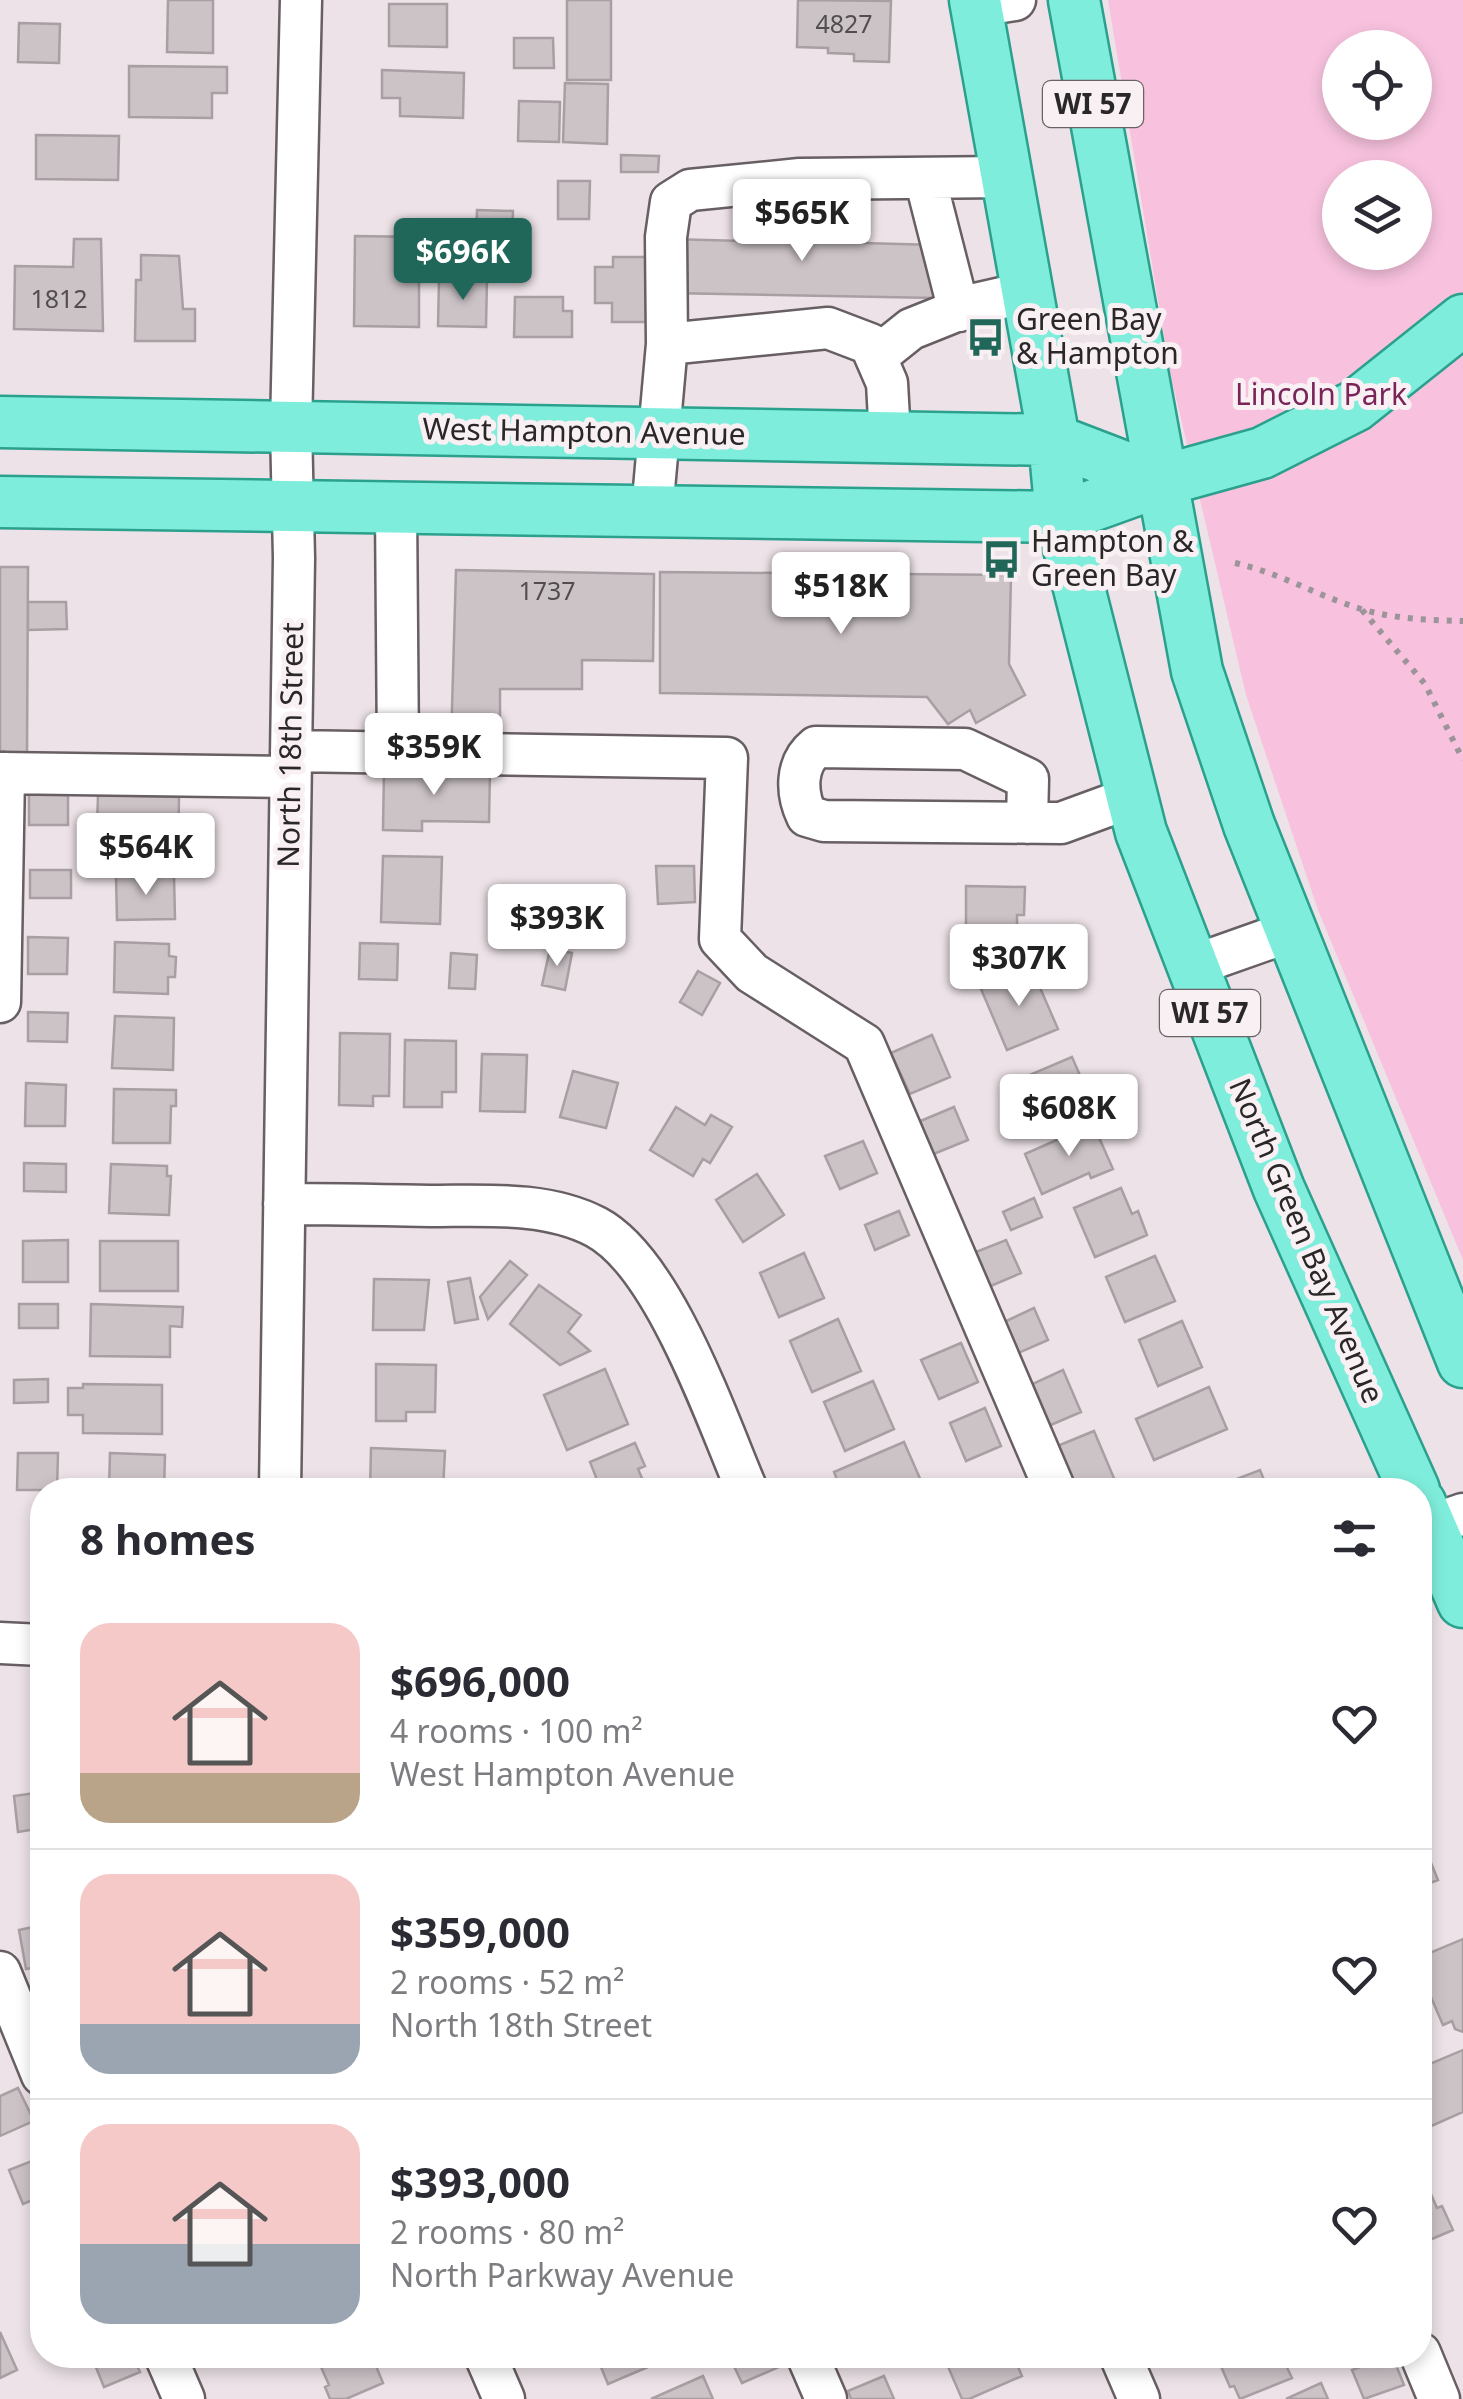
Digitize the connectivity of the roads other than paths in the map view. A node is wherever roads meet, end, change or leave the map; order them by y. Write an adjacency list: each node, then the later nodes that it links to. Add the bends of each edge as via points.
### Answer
1 (301, 0): 12 (street, North 18th Street)
2 (1074, 0): 16 (main road, WI 57)
3 (989, 2): 4 (main road, North Green Bay Avenue / WI 57)
4 (1007, 177): 5 (street); 6 (main road, North Green Bay Avenue / WI 57)
5 (925, 178): 7 (street); 9 (street, via 800,179 690,190 672,202 666,236)
6 (1028, 292): 7 (street); 15 (main road, North Green Bay Avenue / WI 57)
7 (958, 310): 10 (street, via 910,330)
8 (1463, 320): 16 (main road, via 1355,406 1262,453)
9 (667, 344): 10 (street, via 828,328 870,344); 13 (street)
10 (876, 358): 14 (street, via 887,383)
11 (0, 422): 12 (main road, West Hampton Avenue)
12 (291, 427): 13 (main road, West Hampton Avenue); 18 (street, North 18th Street)
13 (661, 434): 14 (main road, West Hampton Avenue); 20 (street)
14 (890, 437): 15 (main road, West Hampton Avenue)
15 (1054, 440): 16 (main road, West Hampton Avenue); 21 (main road, North Green Bay Avenue / WI 57)
16 (1161, 481): 21 (main road); 27 (main road, WI 57, via 1197,671)
17 (0, 502): 18 (main road)
18 (295, 506): 19 (main road); 23 (street, North 18th Street)
19 (396, 508): 20 (main road); 22 (street)
20 (652, 512): 21 (main road)
21 (1061, 517): 25 (main road, North Green Bay Avenue / WI 57)
22 (398, 753): 23 (street); 34 (street, via 727,758 720,939 752,973 864,1044)
23 (291, 764): 24 (street); 30 (street, North 18th Street)
24 (2, 773): 29 (street)
25 (1132, 797): 26 (street, via 1061,824); 28 (main road, North Green Bay Avenue / WI 57)
26 (1027, 823): 26 (street, via 824,821 807,816 800,803 800,767 816,748 965,749 1028,778)
27 (1290, 931): 28 (street); 31 (main road, WI 57)
28 (1192, 966): 35 (main road, North Green Bay Avenue / WI 57, via 1279,1189)
29 (0, 1002)
30 (284, 1204): 32 (street, North 18th Street); 33 (street, via 496,1206 550,1211 598,1228 636,1264 676,1324)
31 (1463, 1362)
32 (280, 1478)
33 (742, 1478)
34 (1049, 1478)
35 (1413, 1478)
36 (1432, 1520): 37 (main road, North Green Bay Avenue / WI 57)
37 (1463, 1602)
38 (0, 1644): 39 (street)
39 (30, 1645)
40 (0, 1972): 41 (street)
41 (30, 2046)
42 (171, 2368): 47 (street)
43 (491, 2368): 48 (street)
44 (812, 2368): 49 (street)
45 (1126, 2368): 50 (street)
46 (1427, 2368): 51 (street)
47 (184, 2399)
48 (504, 2399)
49 (826, 2399)
50 (1140, 2399)
51 (1440, 2399)

